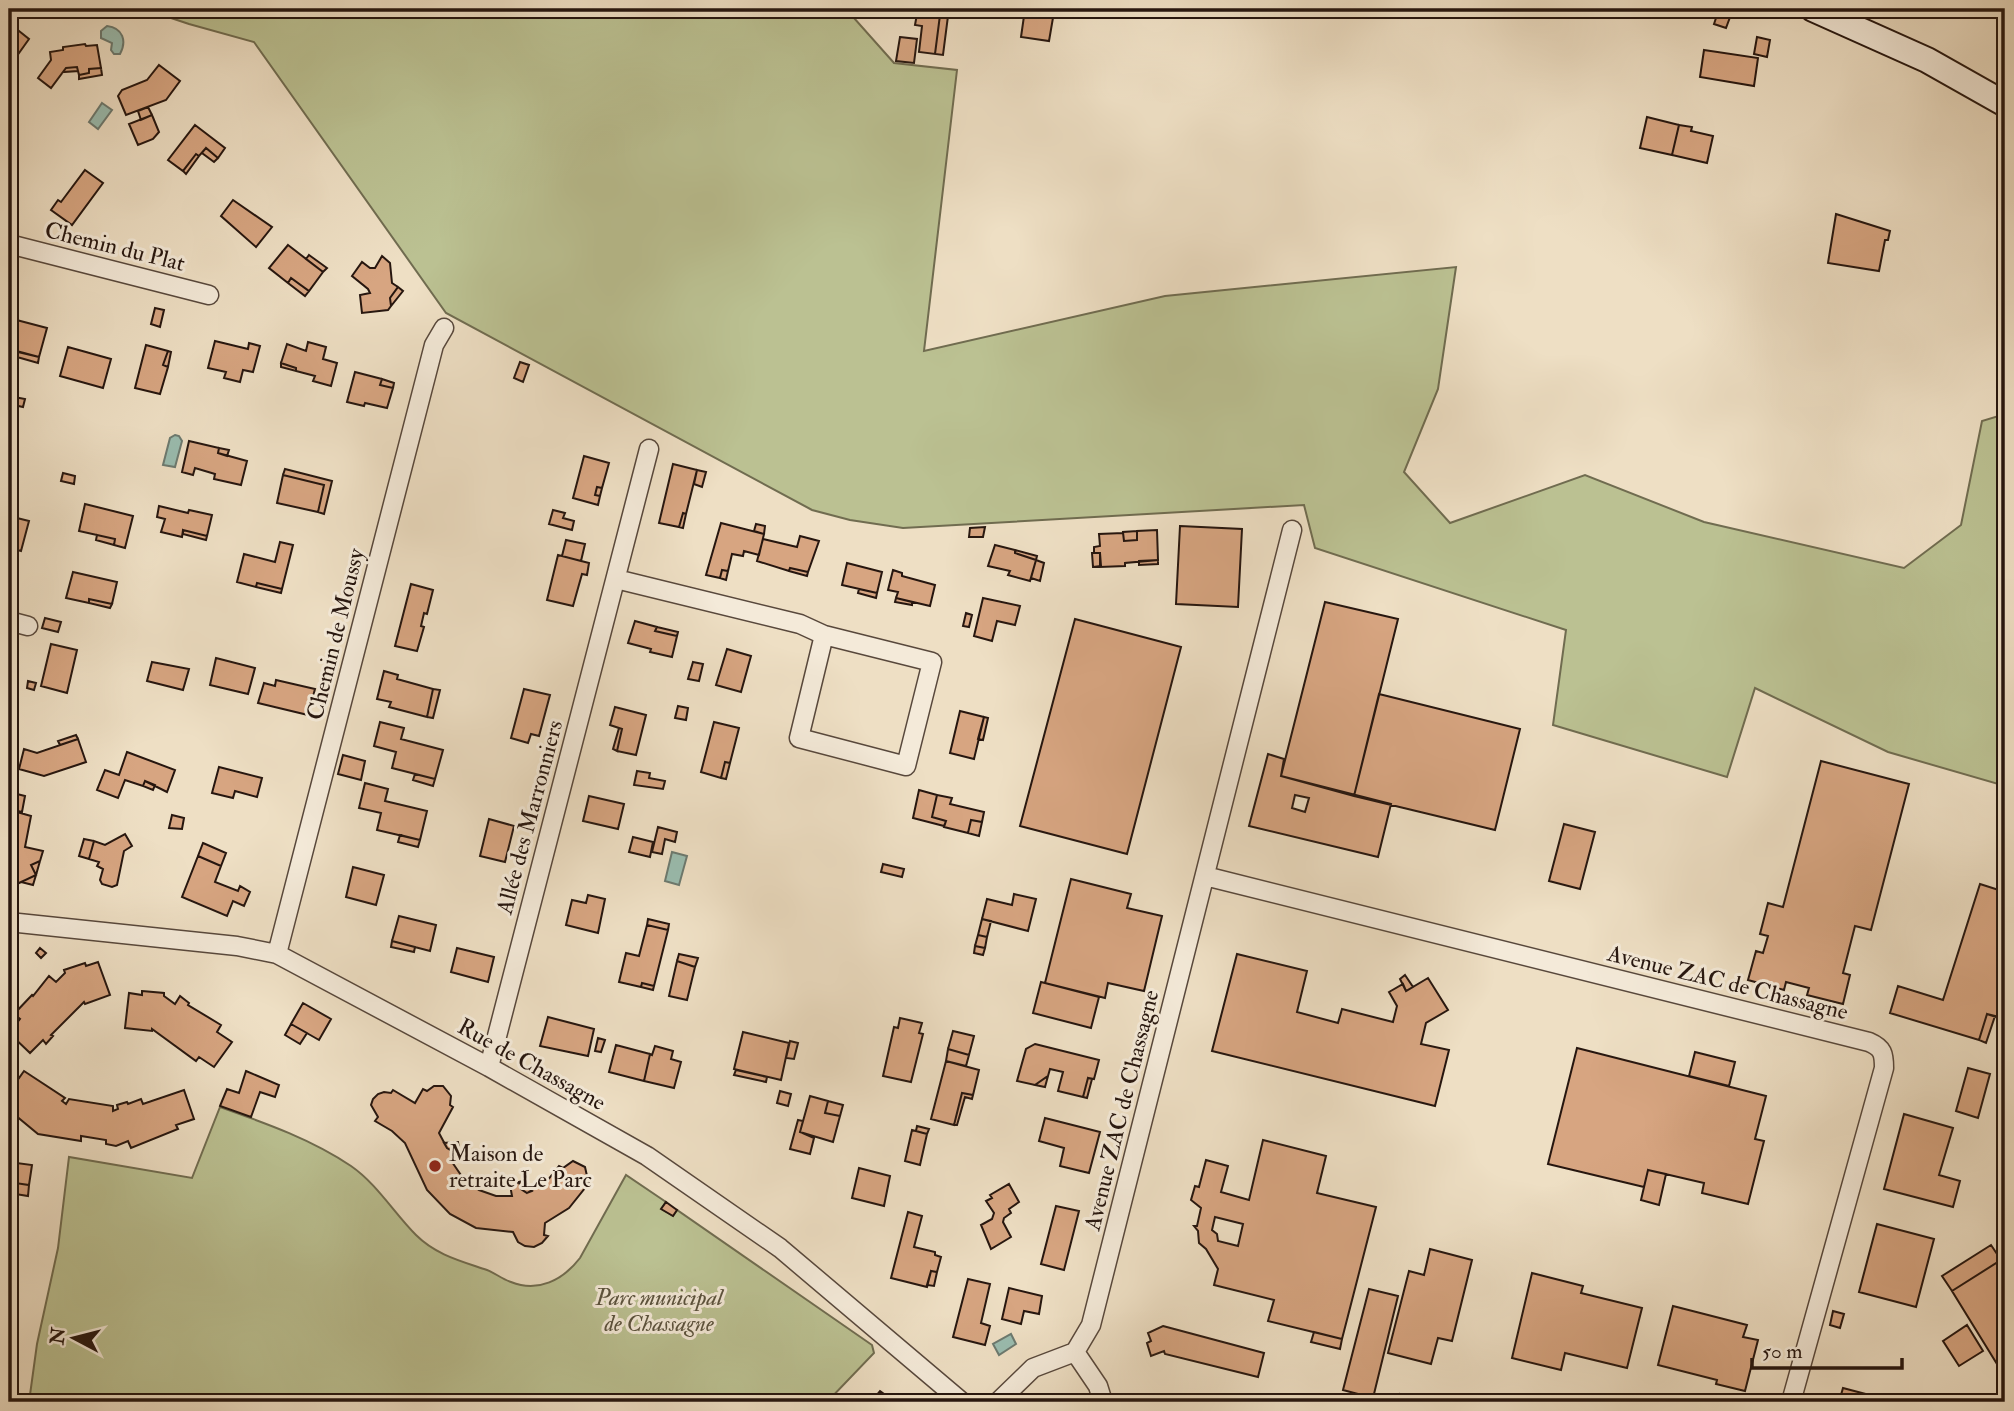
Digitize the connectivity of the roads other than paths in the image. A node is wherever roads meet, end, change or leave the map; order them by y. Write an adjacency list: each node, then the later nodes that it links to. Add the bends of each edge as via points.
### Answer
1 (1813, 9): 2 (street, via 1927,60)
2 (2005, 104)
3 (9, 244): 4 (street, Chemin du Plat)
4 (209, 295)
5 (444, 328): 14 (street, Chemin de Moussy, via 434,345)
6 (649, 449): 8 (street, Allée des Marronniers)
7 (1292, 530): 12 (street, Avenue ZAC de Chassagne)
8 (616, 579): 11 (street, via 800,624); 15 (street, Allée des Marronniers)
9 (9, 621): 10 (street)
10 (28, 626)
11 (824, 635): 11 (street, via 932,662 906,766 799,738)
12 (1205, 876): 16 (street, Avenue ZAC de Chassagne, via 1091,1325); 20 (street, Avenue ZAC de Chassagne, via 1880,1047 1884,1068)
13 (9, 922): 14 (street, Rue de Chassagne)
14 (277, 954): 15 (street, Rue de Chassagne)
15 (489, 1067): 17 (street, Rue de Chassagne, via 647,1156 780,1248)
16 (1075, 1352): 18 (street, via 1033,1368); 19 (street)
17 (962, 1402)
18 (998, 1402)
19 (1103, 1402)
20 (1791, 1402)

